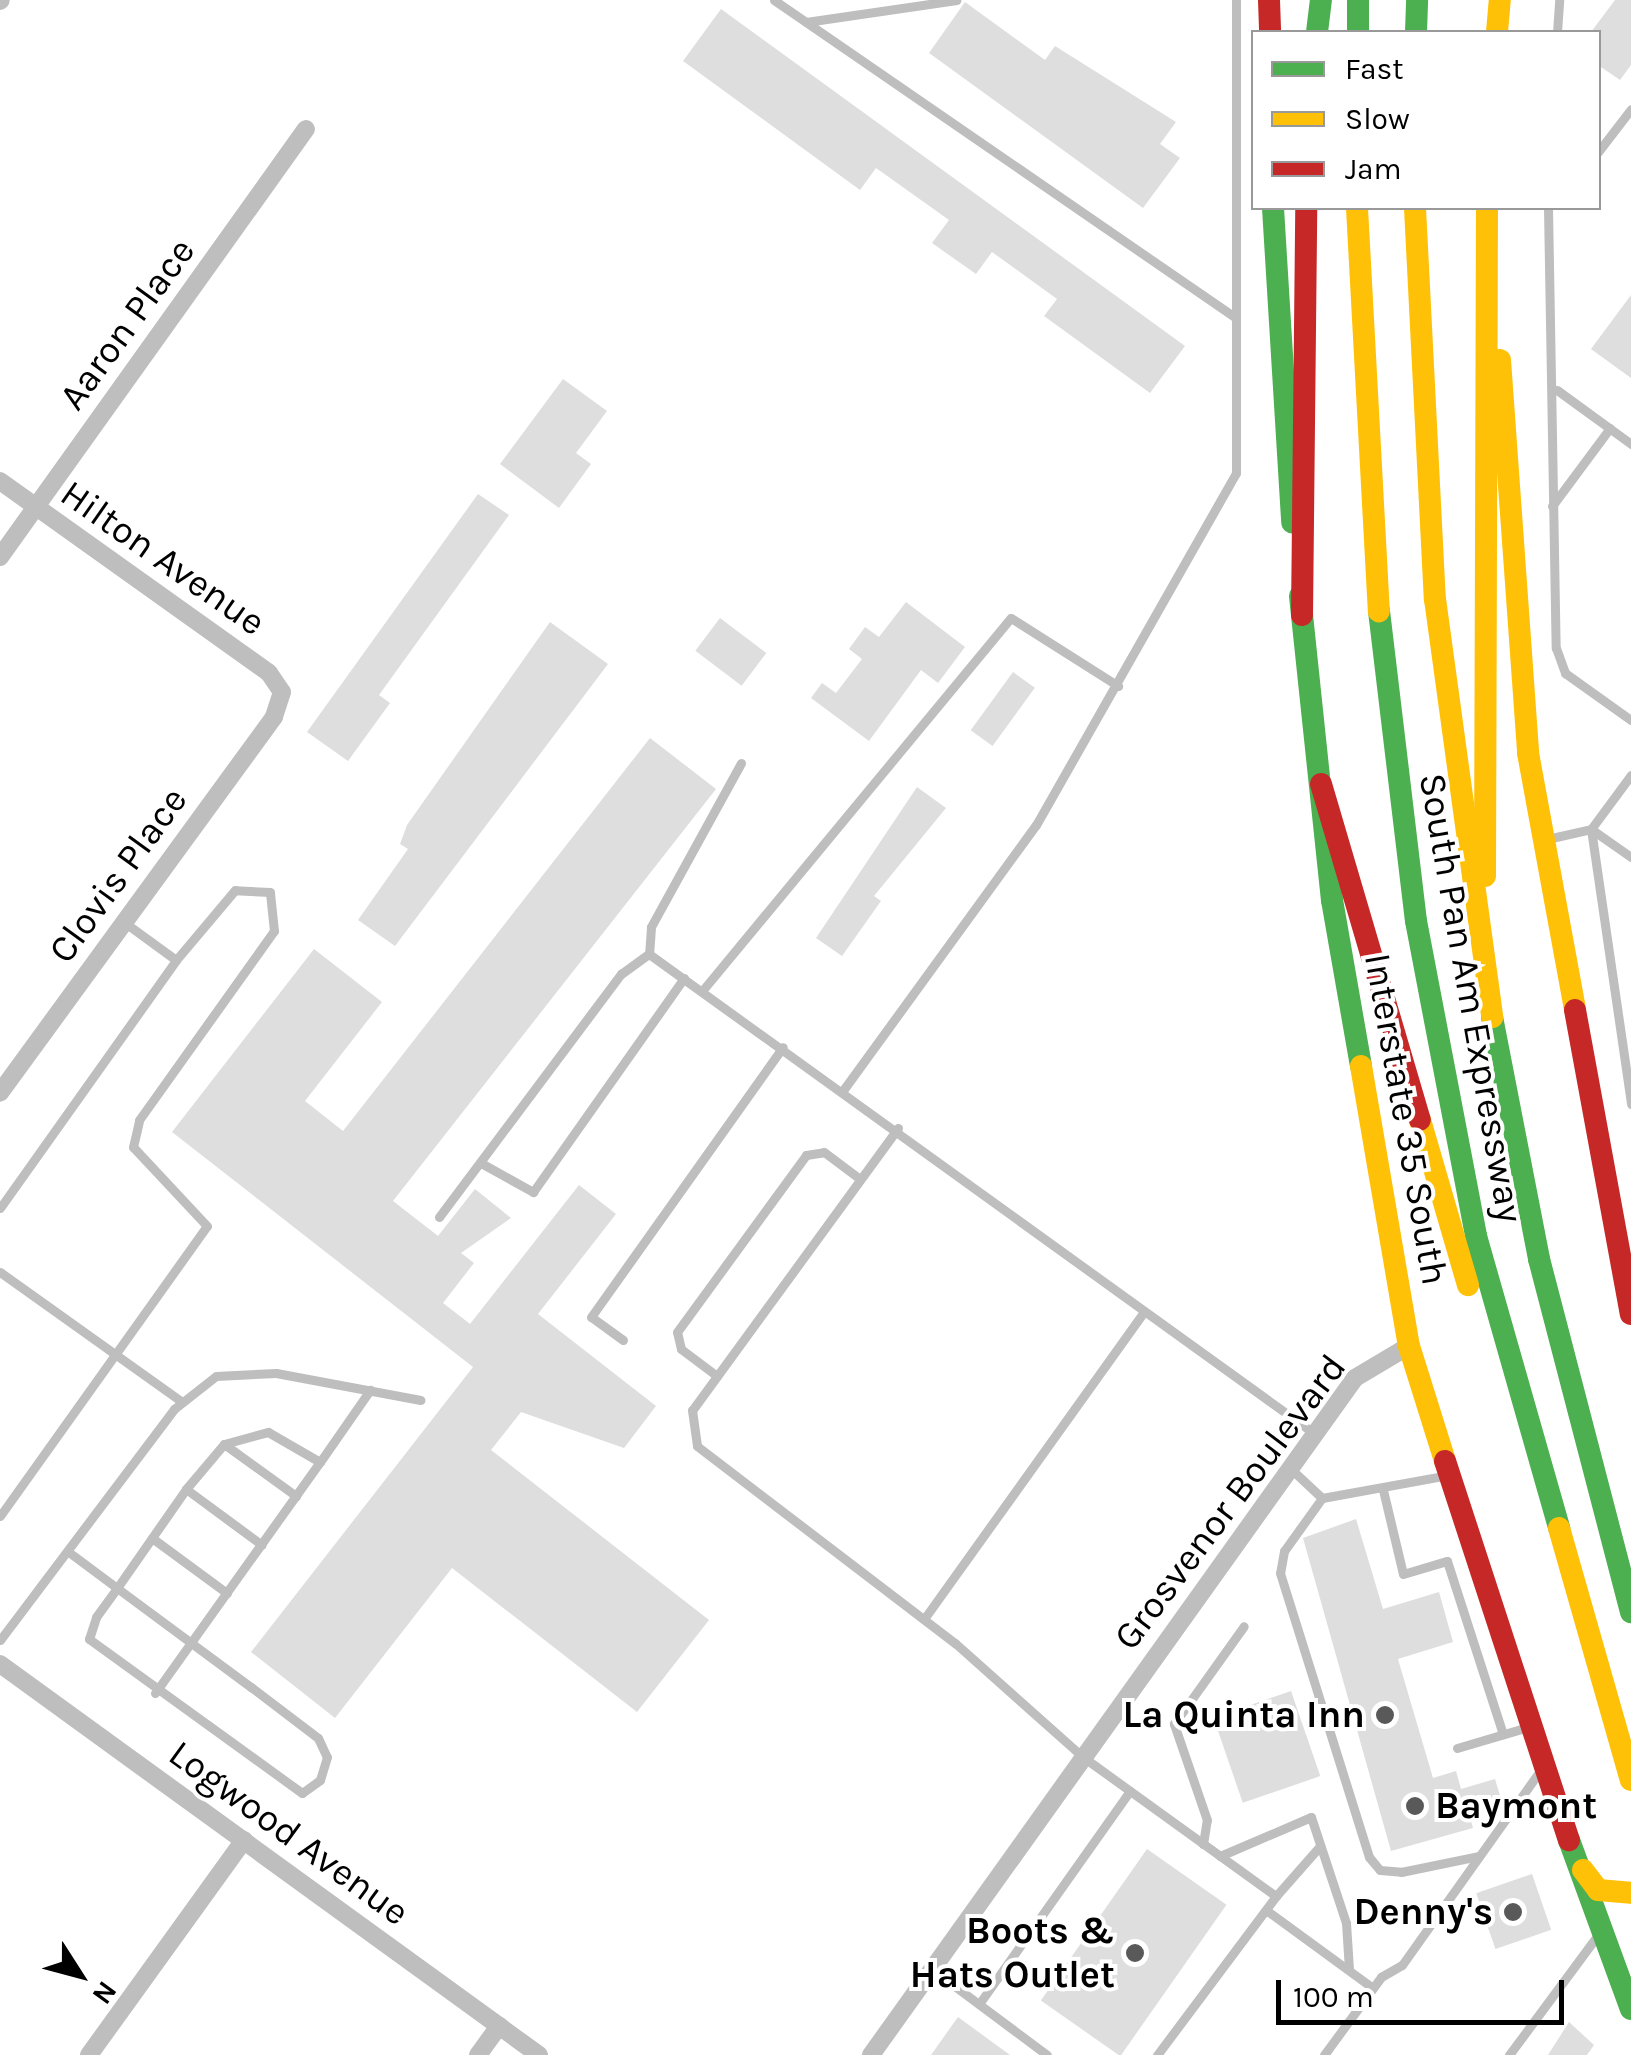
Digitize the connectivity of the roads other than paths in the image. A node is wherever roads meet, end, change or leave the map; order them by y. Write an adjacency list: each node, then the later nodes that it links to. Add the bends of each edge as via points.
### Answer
1 (774, 0): 10 (lane)
2 (956, 0): 10 (lane)
3 (1236, 0): 29 (lane)
4 (1270, 0): 11 (main road)
5 (1321, 0): 12 (main road)
6 (1358, 0): 13 (main road)
7 (1417, 0): 14 (main road)
8 (1500, 0): 15 (main road)
9 (1559, 0): 16 (lane)
10 (806, 22): 29 (lane)
11 (1270, 30)
12 (1318, 30)
13 (1358, 30)
14 (1416, 30)
15 (1498, 30)
16 (1558, 30)
17 (1631, 109): 19 (lane)
18 (306, 130): 35 (street, Aaron Place)
19 (1601, 148)
20 (1273, 210): 37 (main road, Interstate 35 South, via 1283,440)
21 (1306, 210): 37 (main road)
22 (1356, 210): 89 (main road, South Pan Am Expressway, via 1371,544 1416,921 1476,1236)
23 (1415, 210): 52 (main road, South Pan Am Expressway, via 1435,598)
24 (1487, 210): 52 (main road)
25 (1495, 210): 45 (main road, via 1514,599)
26 (1548, 210): 28 (lane)
27 (1556, 210): 28 (lane)
28 (1548, 220): 30 (lane)
29 (1236, 318): 38 (lane, via 1236,472)
30 (1557, 390): 31 (lane); 34 (lane)
31 (1610, 428): 32 (lane); 34 (lane)
32 (1631, 444)
33 (0, 481): 35 (street, Hilton Avenue)
34 (1552, 506): 40 (lane, via 1556,648 1565,673)
35 (36, 508): 36 (street, Aaron Place); 39 (street, Hilton Avenue, via 268,673)
36 (0, 557)
37 (1302, 615): 43 (main road, Interstate 35 South)
38 (1118, 686): 51 (lane, via 1010,618); 55 (lane, via 1036,825)
39 (282, 692): 47 (street, Clovis Place, via 274,717)
40 (1631, 720)
41 (742, 763): 48 (lane, via 651,927)
42 (1631, 774): 44 (lane)
43 (1321, 784): 67 (main road, Interstate 35 South, via 1332,900); 89 (main road, via 1522,1480)
44 (1591, 829): 45 (lane); 46 (lane); 56 (lane)
45 (1542, 840): 62 (main road)
46 (1631, 858)
47 (124, 922): 49 (lane); 54 (street, Clovis Place)
48 (650, 954): 50 (lane); 58 (lane, via 621,974)
49 (176, 960): 60 (lane); 68 (lane, via 234,890 270,892 274,931 139,1120 132,1147 144,1167 207,1226)
50 (684, 978): 51 (lane); 58 (lane, via 533,1192)
51 (702, 991): 53 (lane)
52 (1487, 994): 88 (main road, South Pan Am Expressway, via 1539,1259)
53 (783, 1047): 55 (lane); 66 (lane, via 592,1317)
54 (3, 1083)
55 (844, 1089): 57 (lane)
56 (1631, 1104)
57 (898, 1128): 59 (lane); 64 (lane)
58 (480, 1163): 61 (lane)
59 (860, 1180): 69 (lane); 69 (lane, via 824,1152 806,1155 678,1332 681,1350)
60 (0, 1208)
61 (439, 1217)
62 (1620, 1226): 65 (main road)
63 (0, 1272): 68 (lane)
64 (1144, 1312): 73 (lane); 90 (lane)
65 (1631, 1314)
66 (623, 1340)
67 (1410, 1346): 73 (street, Grosvenor Boulevard, via 1355,1378); 77 (main road, Interstate 35 South)
68 (120, 1359): 72 (lane); 82 (lane)
69 (717, 1376): 90 (lane, via 692,1410 696,1446)
70 (370, 1390): 71 (lane); 72 (lane, via 276,1373 216,1376); 75 (lane)
71 (420, 1400)
72 (182, 1402): 85 (lane)
73 (1314, 1434): 76 (street, Grosvenor Boulevard)
74 (224, 1444): 75 (lane, via 268,1432); 78 (lane); 80 (lane)
75 (320, 1462): 80 (lane)
76 (1290, 1468): 81 (lane); 99 (street, Grosvenor Boulevard)
77 (1455, 1473): 79 (lane); 96 (main road, Interstate 35 South)
78 (186, 1490): 83 (lane); 84 (lane)
79 (1383, 1490): 81 (lane, via 1349,1487); 97 (lane, via 1403,1574 1448,1562)
80 (296, 1496): 84 (lane)
81 (1322, 1498): 107 (lane, via 1284,1550 1280,1573 1370,1856 1380,1870 1402,1872)
82 (0, 1516)
83 (152, 1538): 86 (lane); 87 (lane)
84 (262, 1544): 87 (lane)
85 (70, 1552): 86 (lane); 92 (lane)
86 (118, 1588): 93 (lane); 95 (lane, via 89,1639)
87 (227, 1593): 93 (lane)
88 (1631, 1612)
89 (1578, 1615): 101 (main road, South Pan Am Expressway)
90 (924, 1620): 99 (lane)
91 (1244, 1626): 104 (lane, via 1174,1724 1208,1820)
92 (0, 1640)
93 (191, 1643): 95 (lane); 95 (lane, via 318,1738 326,1757 320,1780 302,1793 278,1783)
94 (0, 1664): 103 (street, Logwood Avenue)
95 (155, 1693)
96 (1530, 1726): 97 (lane); 100 (main road, Interstate 35 South)
97 (1503, 1734): 98 (lane)
98 (1457, 1748)
99 (1083, 1757): 102 (lane); 113 (street, Grosvenor Boulevard)
100 (1542, 1768): 107 (lane); 108 (main road, Interstate 35 South)
101 (1631, 1780)
102 (1130, 1791): 104 (lane); 116 (lane)
103 (244, 1840): 118 (street, Logwood Avenue); 119 (street)
104 (1203, 1844): 106 (lane)
105 (1320, 1846): 106 (lane, via 1311,1818); 110 (lane); 114 (lane, via 1346,1923)
106 (1220, 1856): 110 (lane)
107 (1480, 1856): 115 (lane, via 1402,1965)
108 (1574, 1858): 109 (main road, via 1598,1890); 112 (main road, Interstate 35 South)
109 (1631, 1892)
110 (1276, 1896): 111 (lane)
111 (1266, 1910): 114 (lane); 124 (lane)
112 (1601, 1930): 117 (main road, Interstate 35 South); 126 (lane)
113 (933, 1970): 116 (lane); 122 (street, Grosvenor Boulevard)
114 (1348, 1970): 115 (lane)
115 (1372, 1988): 125 (lane)
116 (979, 2004): 123 (lane)
117 (1631, 2009)
118 (499, 2026): 120 (street); 121 (street, Logwood Avenue)
119 (89, 2055)
120 (478, 2055)
121 (540, 2055)
122 (871, 2055)
123 (1048, 2055)
124 (1157, 2055)
125 (1324, 2055)
126 (1509, 2055)

